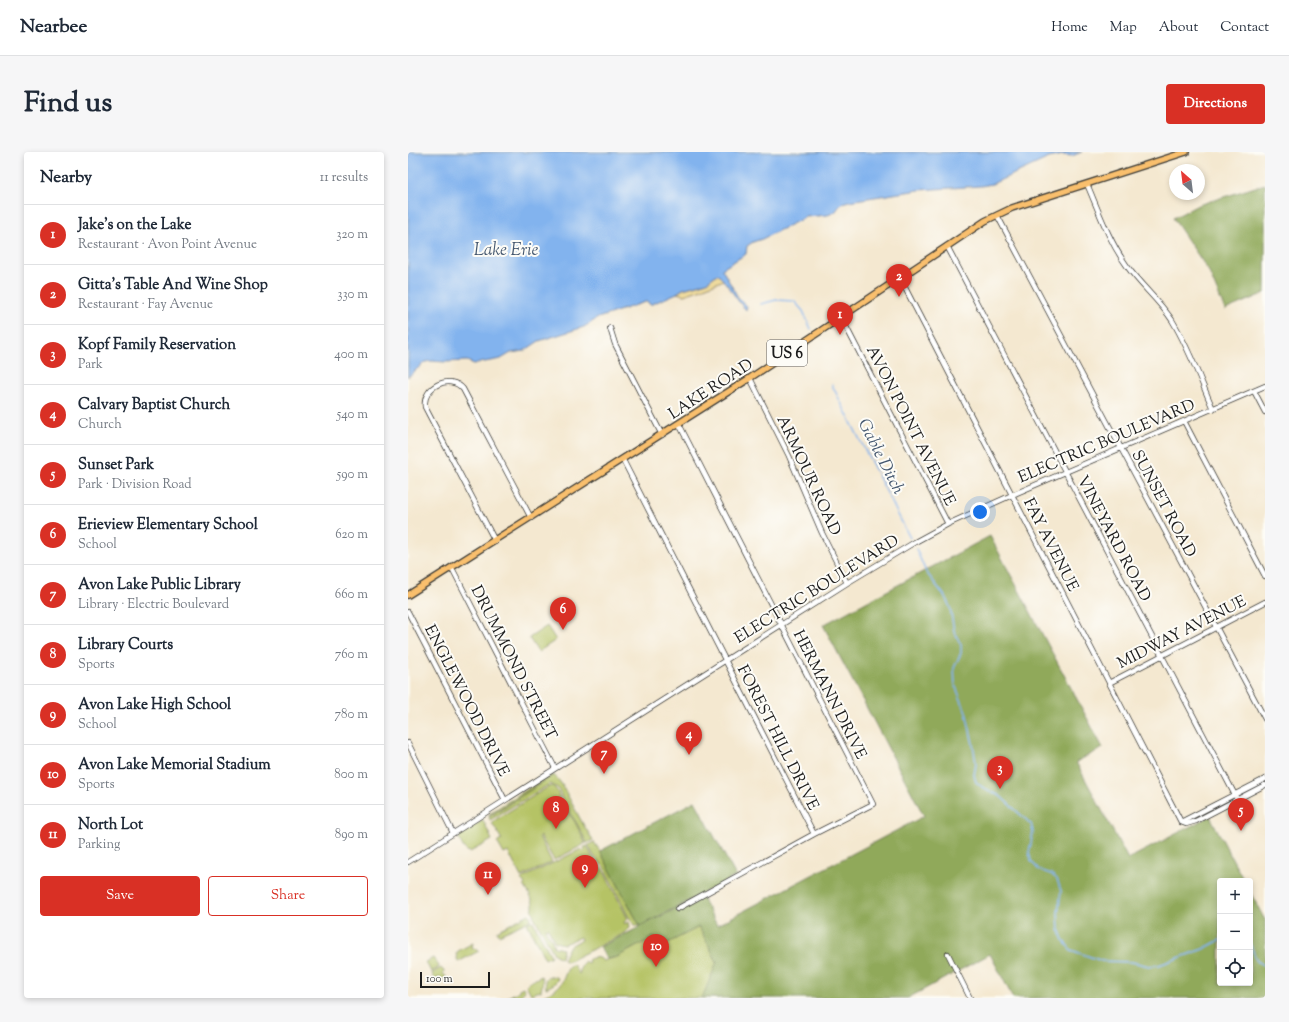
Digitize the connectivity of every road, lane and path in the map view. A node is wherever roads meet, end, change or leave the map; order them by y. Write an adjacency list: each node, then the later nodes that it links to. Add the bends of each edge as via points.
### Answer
1 (1186, 152): 2 (main road, LAKE ROAD / US 6)
2 (1087, 184): 3 (main road, LAKE ROAD / US 6); 11 (street, via 1119,255 1132,274 1161,305 1179,333)
3 (997, 215): 4 (main road, LAKE ROAD / US 6); 16 (street, SUNSET ROAD)
4 (948, 246): 5 (main road, LAKE ROAD / US 6); 18 (street, VINEYARD ROAD)
5 (900, 278): 6 (main road, LAKE ROAD / US 6); 19 (street, FAY AVENUE)
6 (841, 317): 8 (main road, LAKE ROAD / US 6); 21 (street, AVON POINT AVENUE)
7 (610, 328): 15 (street, via 615,344)
8 (750, 378): 14 (main road, LAKE ROAD / US 6); 25 (street, ARMOUR ROAD)
9 (1265, 386): 10 (street, ELECTRIC BOULEVARD)
10 (1254, 391): 11 (street, ELECTRIC BOULEVARD); 12 (street)
11 (1213, 409): 13 (street, ELECTRIC BOULEVARD)
12 (1265, 412)
13 (1184, 421): 16 (street, ELECTRIC BOULEVARD); 24 (street)
14 (679, 424): 15 (main road, LAKE ROAD / US 6); 29 (street, HERMANN DRIVE)
15 (662, 435): 17 (main road, LAKE ROAD / US 6)
16 (1121, 448): 18 (street, ELECTRIC BOULEVARD); 30 (street, SUNSET ROAD)
17 (623, 460): 20 (main road, LAKE ROAD / US 6); 32 (street, FOREST HILL DRIVE)
18 (1066, 472): 19 (street, ELECTRIC BOULEVARD); 31 (street, VINEYARD ROAD)
19 (1012, 495): 21 (street, ELECTRIC BOULEVARD); 33 (street, FAY AVENUE)
20 (531, 518): 22 (main road, LAKE ROAD / US 6); 22 (street, via 464,389 454,382 449,382 429,391 425,407)
21 (948, 524): 25 (street, ELECTRIC BOULEVARD)
22 (495, 541): 23 (main road, LAKE ROAD / US 6)
23 (452, 568): 26 (main road, LAKE ROAD / US 6); 36 (street, DRUMMOND STREET)
24 (1265, 576)
25 (848, 583): 29 (street, ELECTRIC BOULEVARD)
26 (408, 596)
27 (1265, 602): 30 (street, MIDWAY AVENUE)
28 (408, 612): 40 (street, ENGLEWOOD DRIVE)
29 (782, 625): 32 (street, ELECTRIC BOULEVARD); 42 (street, HERMANN DRIVE, via 873,804)
30 (1216, 627): 31 (street, MIDWAY AVENUE); 34 (street, SUNSET ROAD)
31 (1162, 655): 33 (street, MIDWAY AVENUE); 39 (street, VINEYARD ROAD)
32 (726, 660): 36 (street, ELECTRIC BOULEVARD); 42 (street, FOREST HILL DRIVE)
33 (1109, 683): 39 (street, FAY AVENUE, via 1181,822 1186,824 1196,821)
34 (1265, 719)
35 (408, 743): 41 (street)
36 (555, 768): 40 (street, ELECTRIC BOULEVARD)
37 (1265, 779): 39 (street)
38 (1265, 785): 39 (street)
39 (1236, 797)
40 (505, 800): 41 (street, ELECTRIC BOULEVARD)
41 (453, 833): 43 (street, ELECTRIC BOULEVARD)
42 (814, 834): 44 (street)
43 (408, 862)
44 (677, 909)
45 (948, 954): 46 (street)
46 (970, 998)

